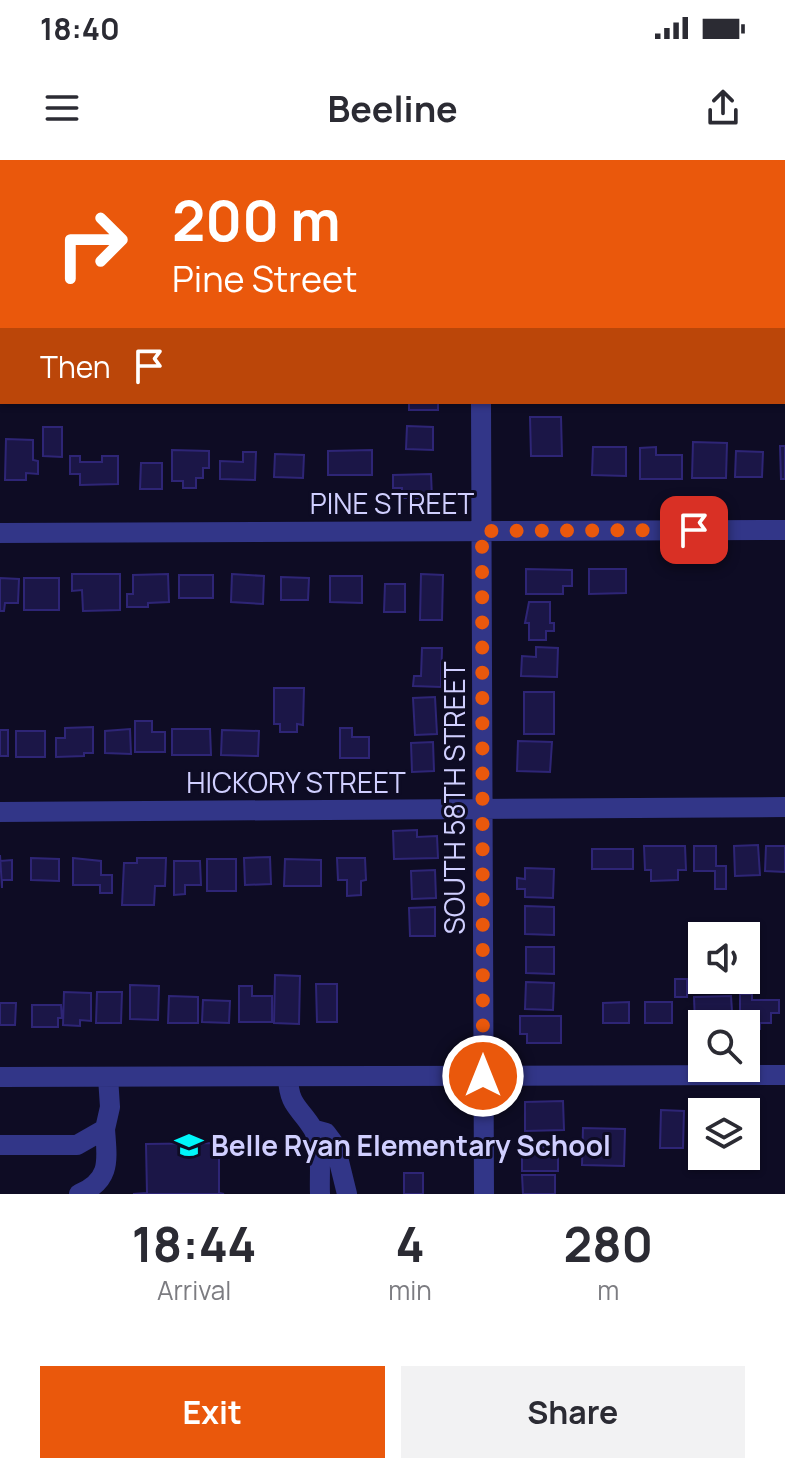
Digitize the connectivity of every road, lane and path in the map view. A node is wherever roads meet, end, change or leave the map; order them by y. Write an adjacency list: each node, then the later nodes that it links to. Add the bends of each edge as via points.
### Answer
1 (481, 404): 3 (street, SOUTH 58TH STREET)
2 (785, 530): 3 (street, PINE STREET)
3 (482, 531): 4 (street, PINE STREET); 6 (street, SOUTH 58TH STREET)
4 (0, 533)
5 (785, 807): 6 (street, HICKORY STREET)
6 (483, 809): 7 (street, HICKORY STREET); 9 (street, SOUTH 58TH STREET)
7 (0, 812)
8 (785, 1075): 9 (street)
9 (483, 1076): 12 (street); 19 (street, SOUTH 58TH STREET)
10 (0, 1077): 11 (street)
11 (108, 1077): 12 (street); 13 (street)
12 (288, 1077): 14 (street, via 296,1108)
13 (105, 1129): 15 (street, via 77,1145); 16 (street, via 108,1162 101,1179)
14 (315, 1130): 17 (street); 18 (street, via 326,1133 335,1145)
15 (0, 1145)
16 (79, 1194)
17 (320, 1194)
18 (347, 1194)
19 (484, 1194)

